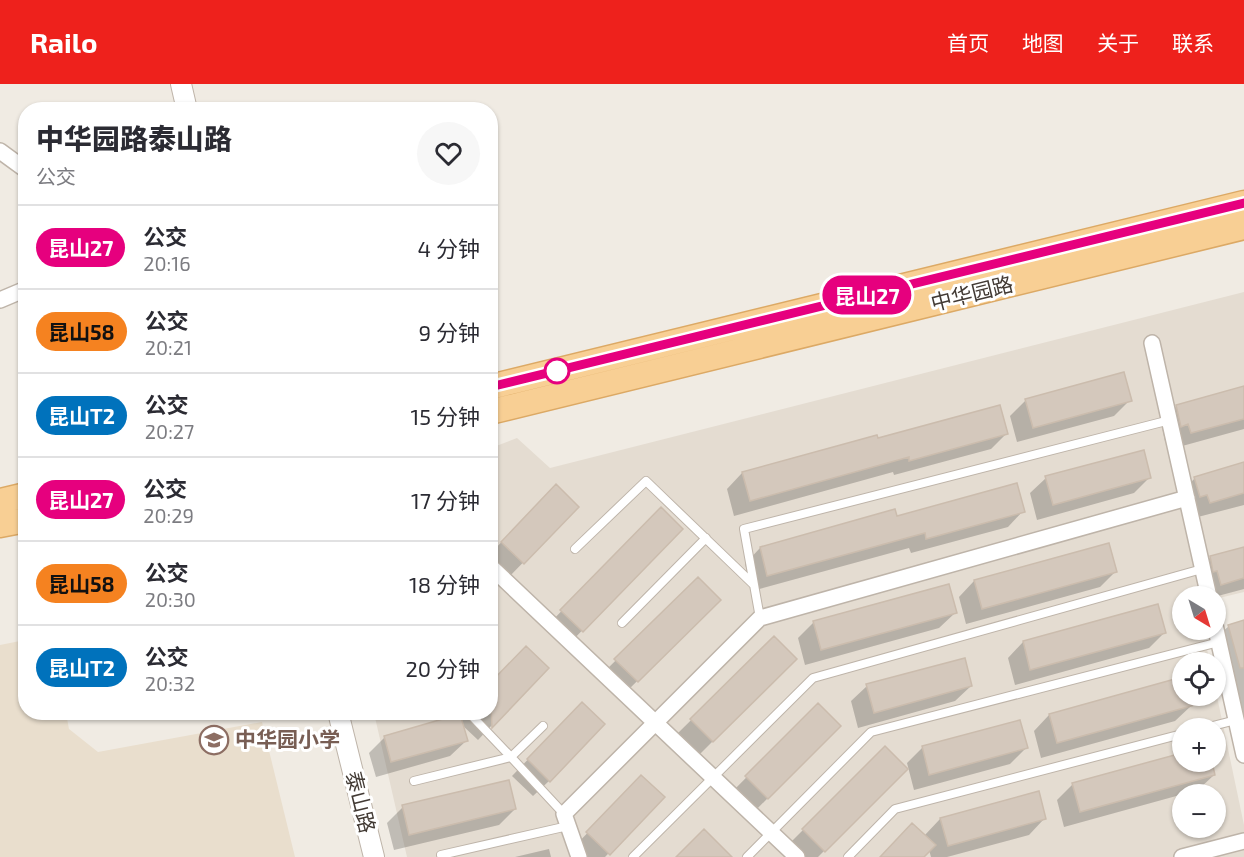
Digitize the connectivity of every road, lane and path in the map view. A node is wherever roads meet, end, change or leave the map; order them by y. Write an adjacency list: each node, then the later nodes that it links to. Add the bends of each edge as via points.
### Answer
1 (181, 84): 2 (street)
2 (185, 102)
3 (0, 150): 4 (street)
4 (18, 165)
5 (1244, 203): 10 (main road, 中华园路)
6 (1244, 228): 11 (main road, 中华园路)
7 (18, 292): 8 (street)
8 (0, 300)
9 (1152, 343): 12 (street)
10 (498, 385)
11 (498, 410)
12 (1170, 420): 14 (street); 22 (lane, via 744,529)
13 (18, 497): 15 (main road)
14 (1187, 498): 20 (street); 24 (street)
15 (0, 501)
16 (18, 522): 17 (main road)
17 (0, 525)
18 (706, 538): 19 (lane, via 646,481); 22 (lane); 25 (lane)
19 (575, 549)
20 (1203, 569): 23 (street); 36 (lane, via 813,678)
21 (498, 574): 30 (street)
22 (754, 585): 24 (lane)
23 (1207, 586)
24 (760, 618): 30 (street)
25 (622, 623)
26 (1219, 642): 29 (street); 39 (lane, via 871,732)
27 (340, 720): 42 (street, 泰山路)
28 (476, 720): 35 (lane)
29 (1236, 720): 31 (lane); 34 (street)
30 (656, 722): 36 (street); 38 (street)
31 (1226, 722)
32 (543, 726): 35 (lane)
33 (1172, 737): 47 (lane, via 895,809)
34 (1244, 755)
35 (511, 757): 37 (lane); 38 (lane)
36 (712, 779): 39 (street); 44 (lane)
37 (414, 782)
38 (566, 820): 41 (lane); 43 (street)
39 (771, 833): 45 (lane); 46 (street)
40 (1244, 842): 48 (street)
41 (441, 855)
42 (374, 857)
43 (579, 857)
44 (633, 857)
45 (747, 857)
46 (797, 857)
47 (848, 857)
48 (1182, 857)

